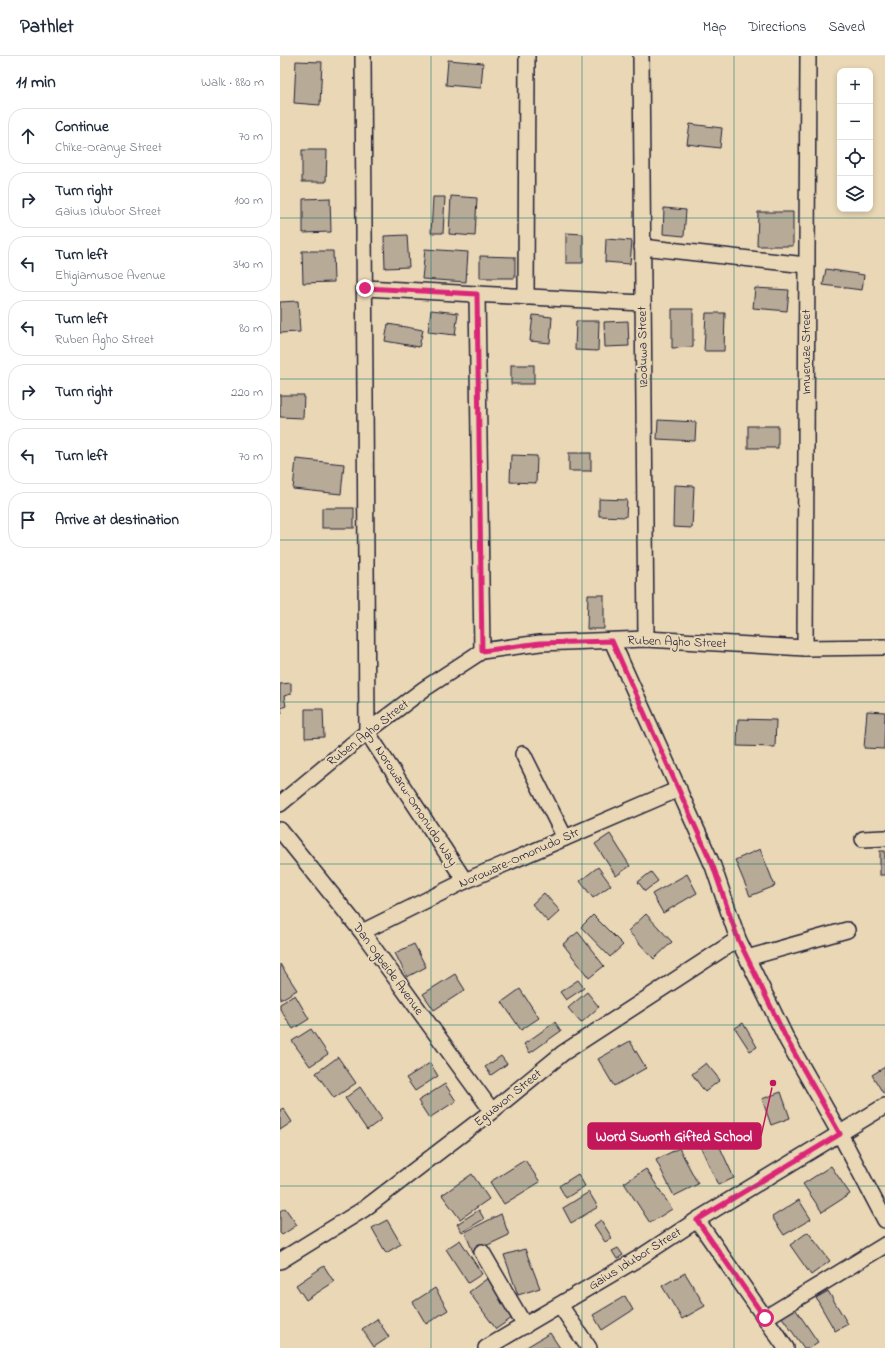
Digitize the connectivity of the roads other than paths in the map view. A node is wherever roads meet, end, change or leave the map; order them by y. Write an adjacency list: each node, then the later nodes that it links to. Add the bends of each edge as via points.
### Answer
1 (363, 56): 7 (street)
2 (527, 56): 9 (street)
3 (641, 56): 5 (street, Izoduwa Street)
4 (808, 56): 6 (street, Imueruze Street)
5 (642, 247): 6 (street); 10 (street, Izoduwa Street)
6 (806, 265): 14 (street, Imueruze Street)
7 (365, 288): 8 (street); 16 (street)
8 (477, 294): 9 (street); 15 (street)
9 (526, 297): 10 (street)
10 (642, 303): 11 (street, Izoduwa Street)
11 (646, 639): 12 (street, Ruben Agho Street); 14 (street, Ruben Agho Street)
12 (612, 641): 15 (street, Ruben Agho Street, via 540,643); 18 (street)
13 (885, 647): 14 (street, Ruben Agho Street)
14 (805, 648)
15 (482, 651): 16 (street, Ruben Agho Street, via 424,689)
16 (367, 732): 19 (street, Ruben Agho Street); 24 (street, Norowarw-Omonudo Way)
17 (523, 754): 21 (street)
18 (679, 789): 21 (street, Noroware-Omonudo Str); 27 (street, via 713,866)
19 (280, 804)
20 (280, 830): 26 (street, Dan Ogbeide Avenue)
21 (565, 838): 24 (street, Noroware-Omonudo Str)
22 (885, 838): 23 (street)
23 (864, 839)
24 (465, 881): 26 (street, Noroware-Omonudo Str)
25 (847, 930): 28 (street)
26 (362, 932): 30 (street, Dan Ogbeide Avenue)
27 (738, 939): 28 (street); 30 (street, Eguavon Street, via 563,1053)
28 (747, 958): 31 (street, via 787,1040)
29 (885, 1106): 31 (street, Gaius Idubor Street)
30 (492, 1111): 36 (street, Eguavon Street, via 364,1209)
31 (840, 1134): 32 (street, Gaius Idubor Street); 33 (street)
32 (697, 1220): 37 (street, Gaius Idubor Street); 38 (street)
33 (885, 1220)
34 (885, 1245): 38 (street)
35 (482, 1252): 39 (street)
36 (280, 1261)
37 (560, 1306): 39 (street, Gaius Idubor Street); 41 (street)
38 (765, 1318): 42 (street)
39 (525, 1326): 40 (street, Gaius Idubor Street)
40 (486, 1348)
41 (589, 1348)
42 (786, 1348)

